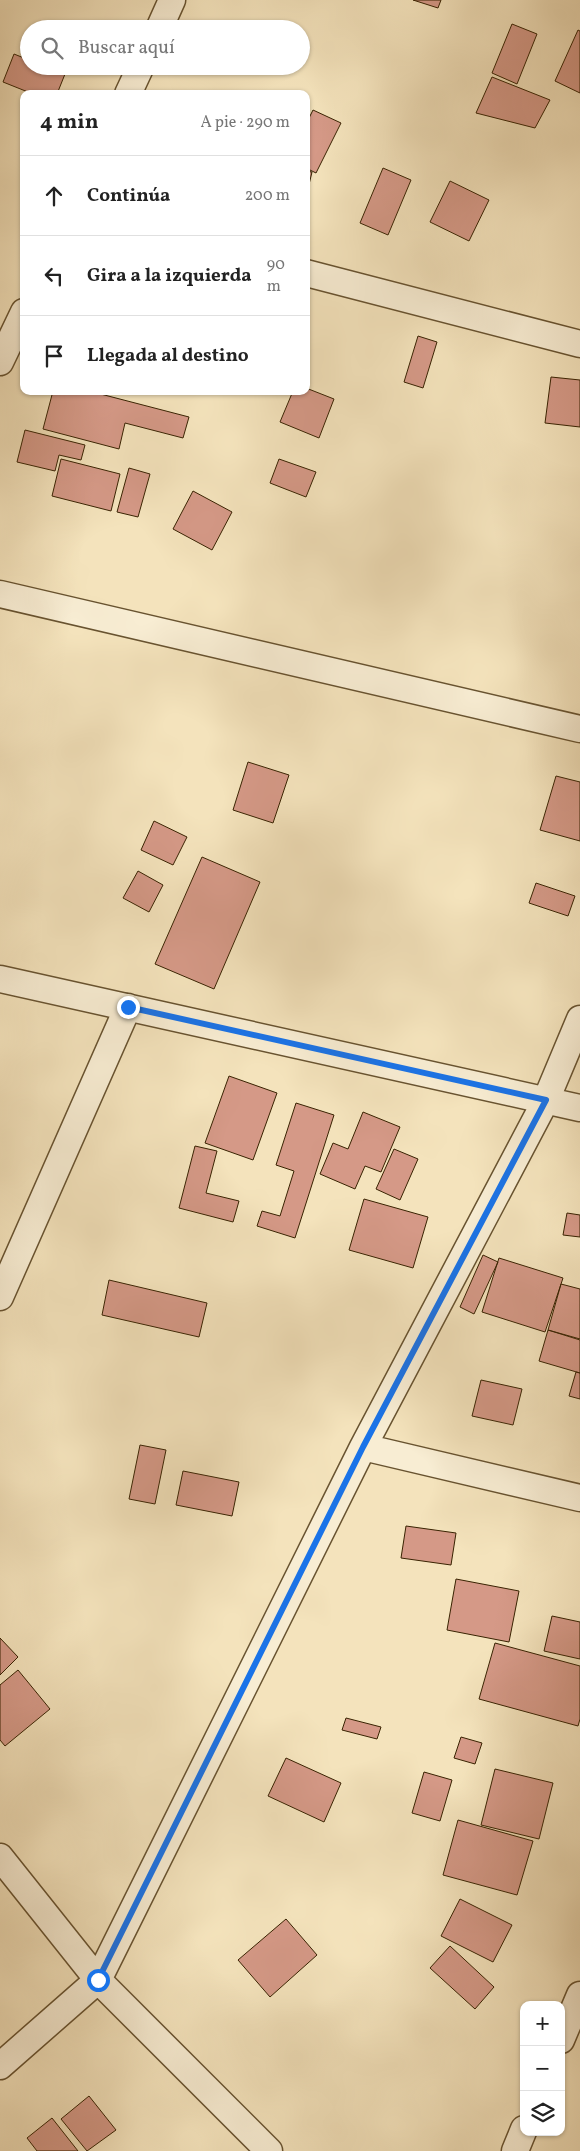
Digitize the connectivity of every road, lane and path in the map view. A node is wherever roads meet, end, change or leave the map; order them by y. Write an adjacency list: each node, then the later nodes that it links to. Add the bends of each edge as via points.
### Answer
1 (172, 0): 2 (street)
2 (163, 20)
3 (137, 75): 4 (street)
4 (130, 90)
5 (310, 274): 7 (street)
6 (20, 320): 8 (street)
7 (580, 344)
8 (0, 362)
9 (0, 594): 10 (street)
10 (580, 729)
11 (0, 979): 12 (street)
12 (128, 1007): 14 (street); 16 (street)
13 (580, 1020): 14 (street)
14 (546, 1100): 15 (street); 17 (street)
15 (580, 1108)
16 (0, 1297)
17 (363, 1447): 18 (street); 20 (street)
18 (580, 1498)
19 (0, 1857): 20 (street)
20 (98, 1980): 23 (street); 25 (street)
21 (580, 1995): 22 (street)
22 (565, 2031)
23 (0, 2066)
24 (521, 2136): 26 (street)
25 (269, 2151)
26 (515, 2151)

